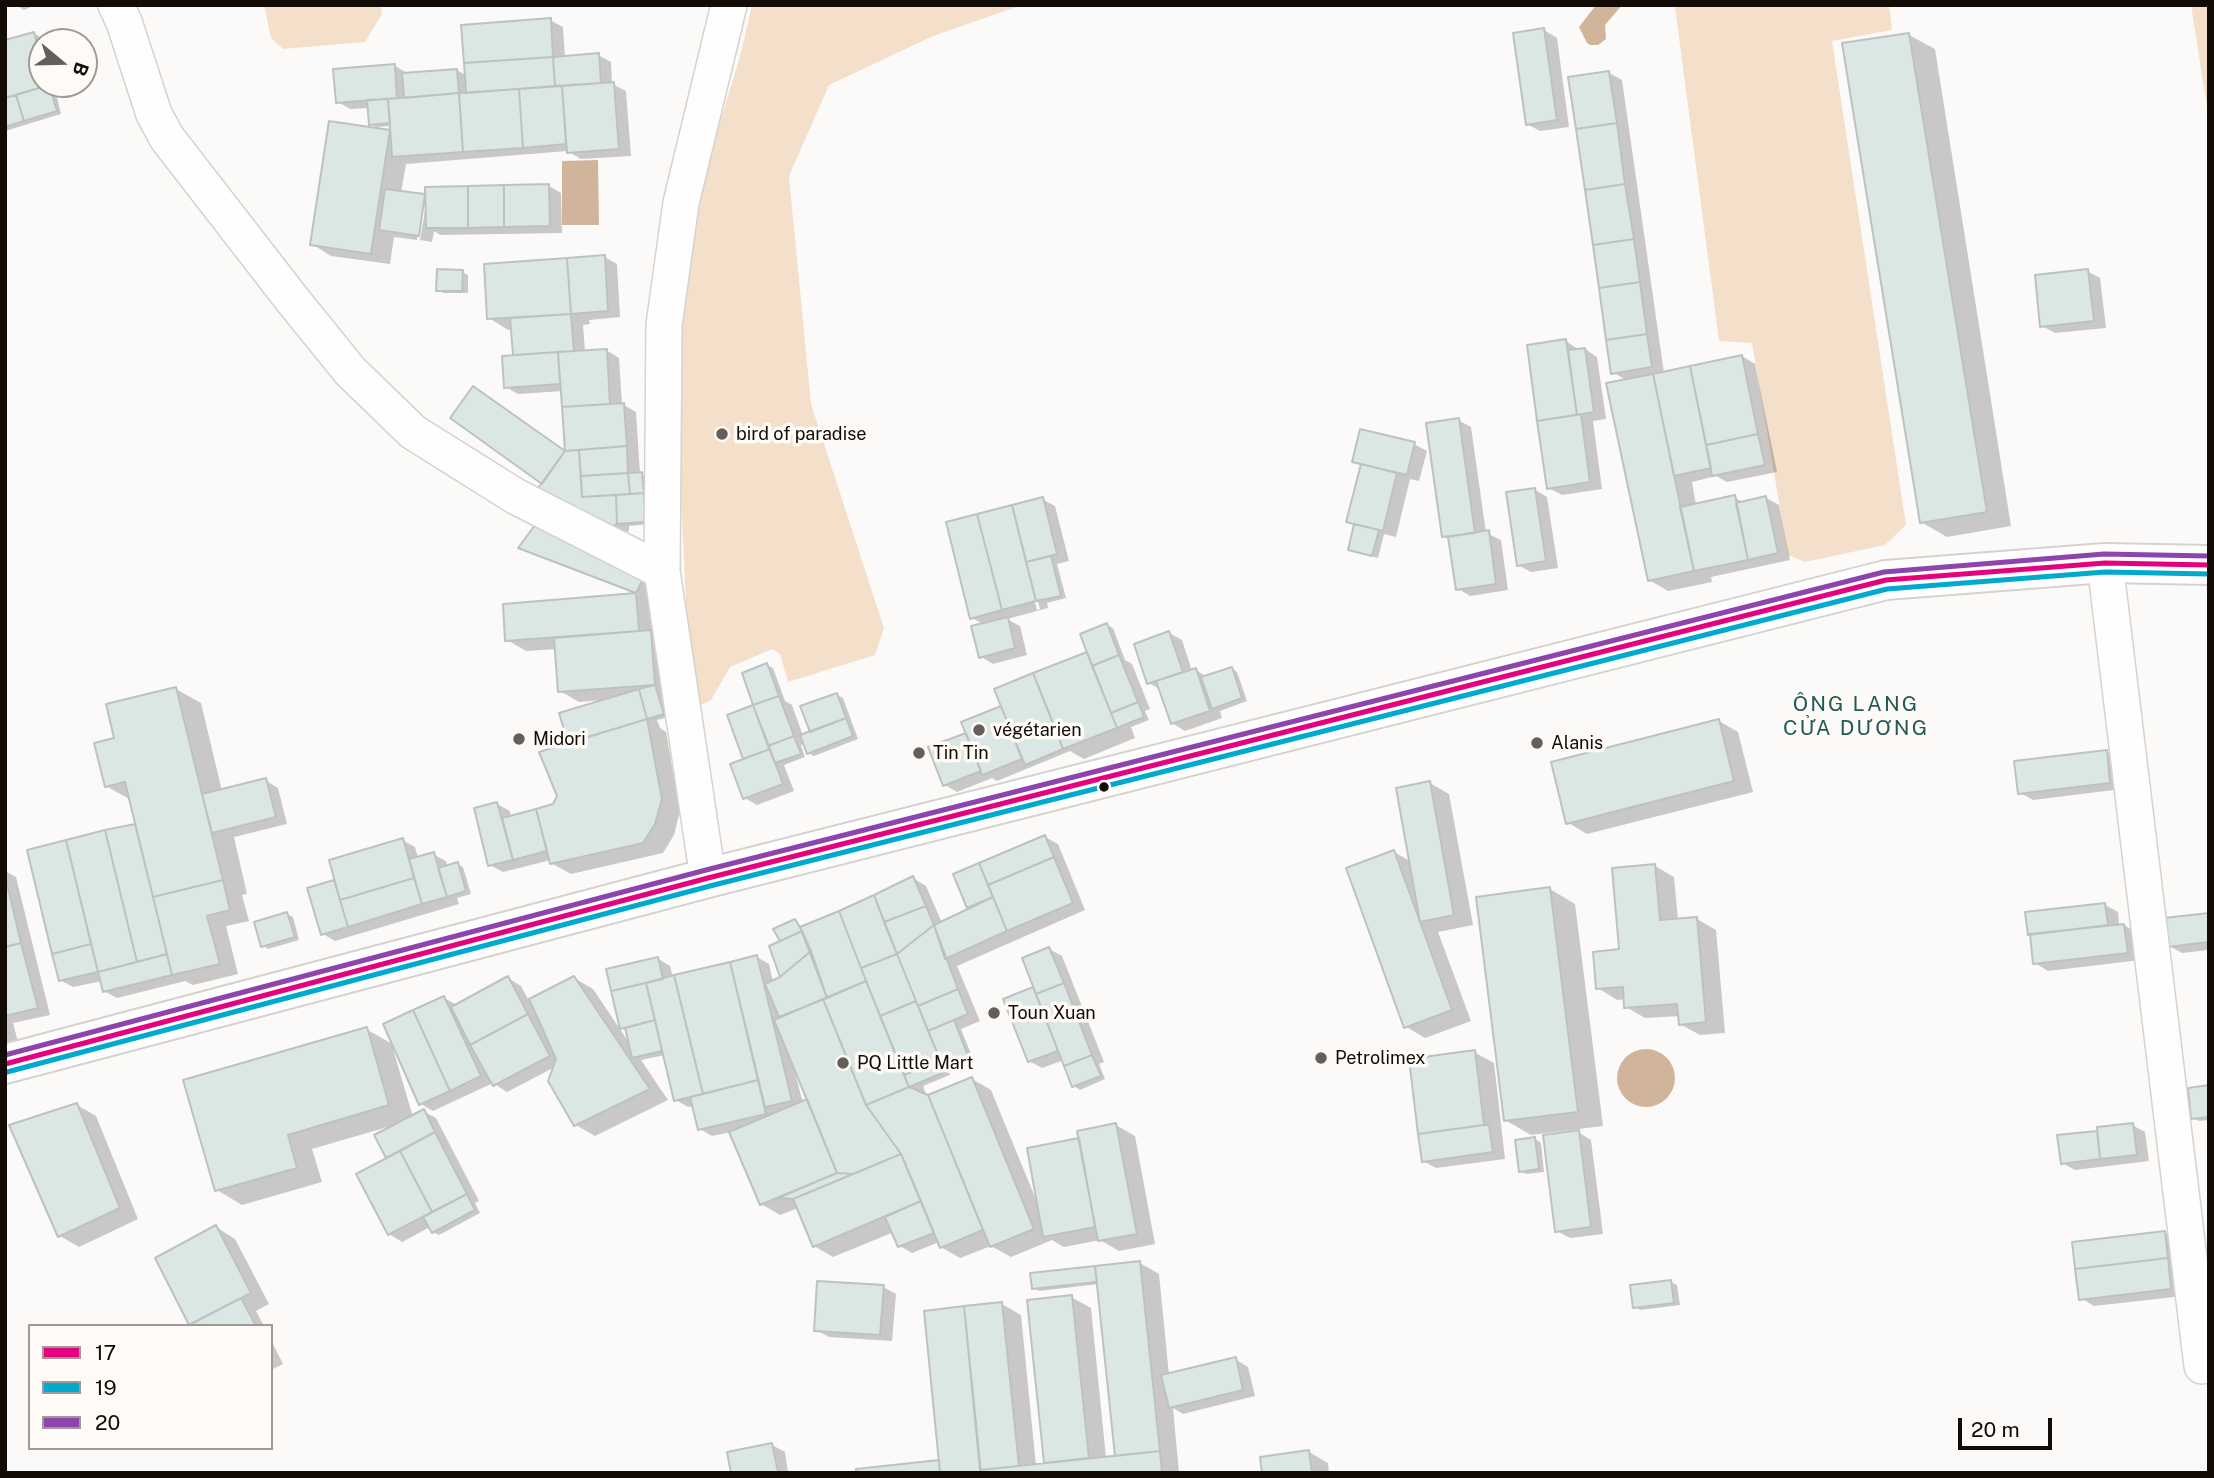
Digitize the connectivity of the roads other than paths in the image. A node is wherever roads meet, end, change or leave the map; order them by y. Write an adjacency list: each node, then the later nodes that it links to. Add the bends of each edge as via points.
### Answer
1 (116, 5): 5 (street, via 154,114 167,138 350,370 412,432 515,496)
2 (729, 5): 5 (street, via 681,203 664,325)
3 (2105, 563): 4 (main road); 6 (main road, via 1886,580); 8 (street)
4 (2209, 565)
5 (662, 571): 6 (street)
6 (708, 878): 7 (main road)
7 (5, 1064)
8 (2202, 1366)

